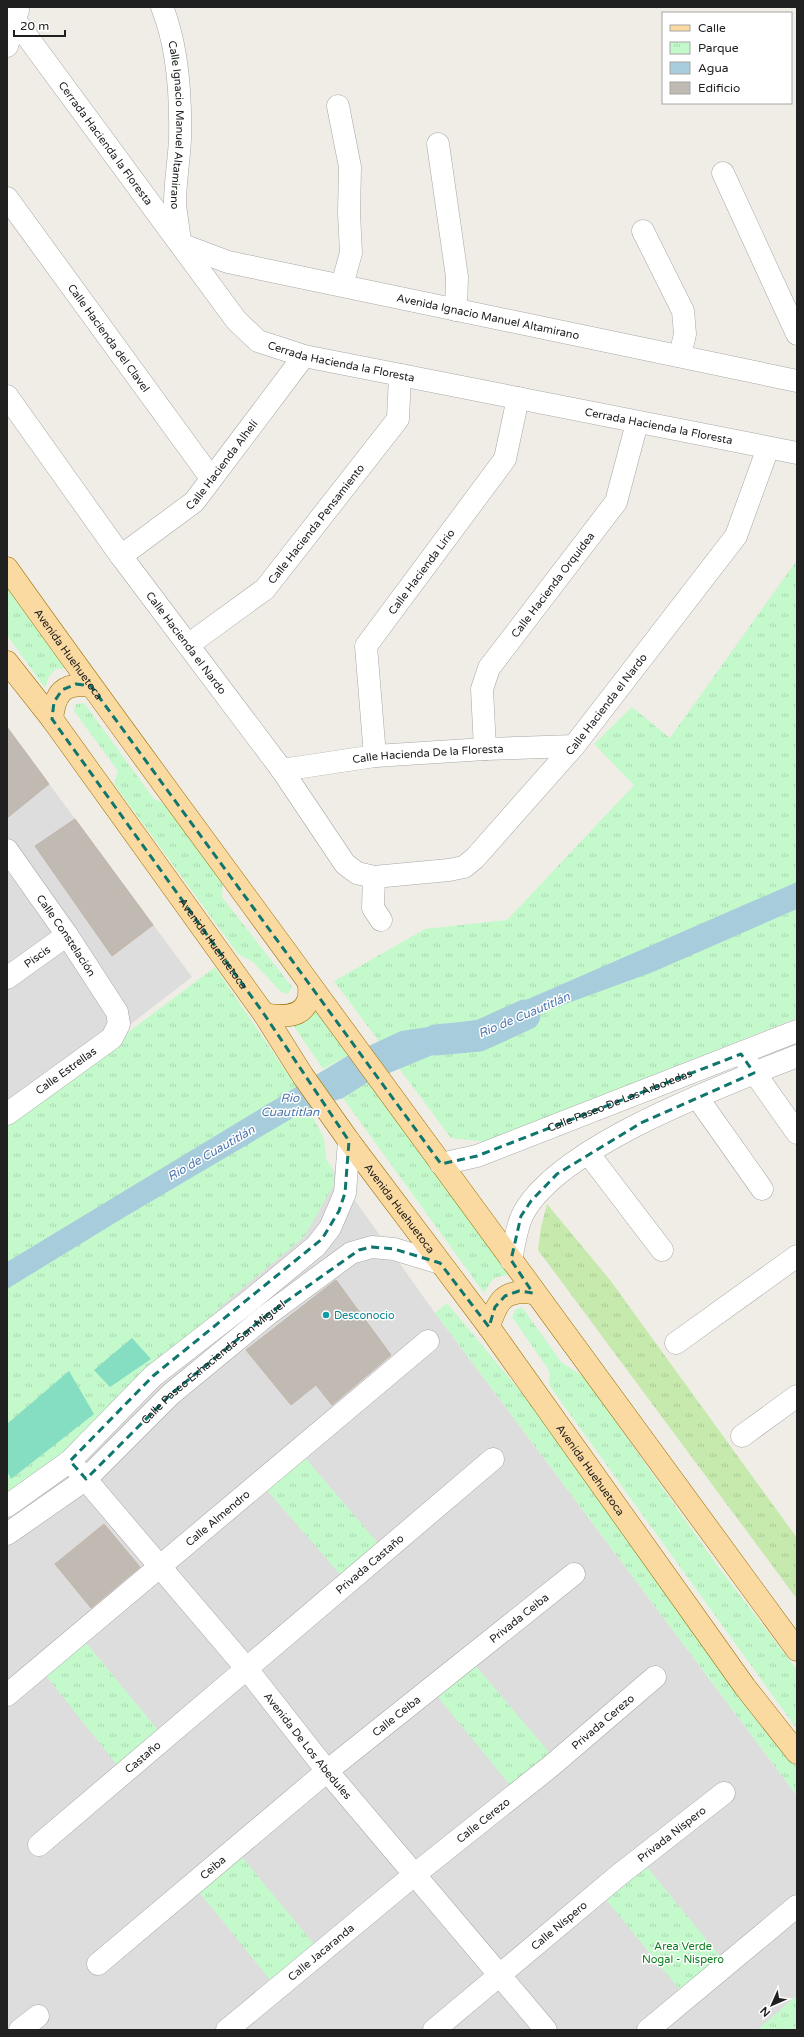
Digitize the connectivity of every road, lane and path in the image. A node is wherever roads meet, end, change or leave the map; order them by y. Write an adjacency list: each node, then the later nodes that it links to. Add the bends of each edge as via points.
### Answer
1 (162, 7): 9 (street, Calle Ignacio Manuel Altamirano, via 170,28 178,86 180,140 176,205)
2 (17, 13): 3 (street); 9 (street, Cerrada Hacienda la Floresta)
3 (7, 46)
4 (338, 106): 10 (street, via 350,166 348,213 351,253)
5 (438, 144): 11 (street, via 457,277)
6 (723, 173): 12 (street)
7 (7, 198): 22 (street, Calle Hacienda del Clavel)
8 (643, 231): 14 (street, via 683,312 685,334)
9 (180, 244): 10 (street, Avenida Ignacio Manuel Altamirano, via 228,262); 13 (street, Cerrada Hacienda la Floresta, via 236,320 258,342)
10 (342, 286): 11 (street, Avenida Ignacio Manuel Altamirano)
11 (456, 310): 14 (street, Avenida Ignacio Manuel Altamirano)
12 (797, 334)
13 (304, 356): 15 (street, Cerrada Hacienda la Floresta); 22 (street, Calle Hacienda Alhelí)
14 (680, 356): 16 (street, Avenida Ignacio Manuel Altamirano)
15 (400, 375): 18 (street, Cerrada Hacienda la Floresta); 25 (street, Calle Hacienda Pensamiento, via 398,419 265,589)
16 (797, 381)
17 (7, 396): 23 (street, Calle Hacienda el Nardo)
18 (518, 398): 19 (street, Cerrada Hacienda la Floresta); 31 (street, Calle Hacienda Lirio, via 505,459 366,646)
19 (636, 423): 20 (street, Cerrada Hacienda la Floresta); 30 (street, Calle Hacienda Orquídea, via 616,502 489,668 482,689)
20 (768, 448): 21 (street, Cerrada Hacienda la Floresta); 29 (street, Calle Hacienda el Nardo, via 736,536)
21 (797, 453)
22 (211, 478): 23 (street, Calle Hacienda Alhelí, via 194,502)
23 (121, 556): 25 (street, Calle Hacienda el Nardo)
24 (7, 568): 27 (main road, Avenida Huehuetoca)
25 (188, 645): 32 (street, Calle Hacienda el Nardo)
26 (7, 662): 28 (main road, Avenida Huehuetoca)
27 (91, 686): 28 (main road, via 76,684 62,690 54,702); 38 (main road, Avenida Huehuetoca)
28 (52, 719): 39 (main road, Avenida Huehuetoca)
29 (574, 746): 30 (street, Calle Hacienda De la Floresta); 34 (street, Calle Hacienda el Nardo, via 475,858 464,867)
30 (485, 749): 31 (street, Calle Hacienda De la Floresta)
31 (375, 756): 32 (street, Calle Hacienda De la Floresta)
32 (282, 770): 34 (street, Calle Hacienda el Nardo, via 345,864 358,874)
33 (7, 850): 36 (street, Calle Constelación)
34 (374, 877): 35 (street, via 373,908)
35 (381, 920)
36 (67, 935): 37 (street, Piscis); 40 (street, Calle Constelación, via 117,1012)
37 (7, 978)
38 (309, 984): 39 (main road, via 308,1000 298,1013 281,1017); 50 (main road, Avenida Huehuetoca)
39 (264, 1014): 48 (main road, Avenida Huehuetoca, via 303,1076)
40 (119, 1024): 46 (street, Calle Estrellas, via 112,1038)
41 (797, 1031): 42 (street, Calle Paseo De Las Arboledas)
42 (741, 1054): 44 (street); 50 (street, Calle Paseo De Las Arboledas, via 477,1156)
43 (797, 1056): 44 (street)
44 (754, 1073): 45 (street); 47 (street)
45 (697, 1097): 49 (street, via 640,1123); 51 (street)
46 (7, 1114)
47 (797, 1133)
48 (349, 1141): 55 (main road, Avenida Huehuetoca); 60 (street, via 345,1193 339,1210 322,1239 247,1303)
49 (588, 1153): 52 (street); 54 (street, via 557,1174 531,1201 521,1216)
50 (441, 1164): 54 (main road, Avenida Huehuetoca)
51 (762, 1189)
52 (662, 1250)
53 (797, 1256): 59 (street)
54 (511, 1260): 56 (main road, Avenida Huehuetoca)
55 (440, 1263): 57 (main road, Avenida Huehuetoca); 61 (street, Calle Paseo Exhacienda San Miguel, via 394,1249 372,1247 351,1253 267,1315)
56 (533, 1293): 57 (main road, via 519,1291 505,1296 495,1307); 71 (main road, Avenida Huehuetoca)
57 (489, 1327): 76 (main road, Avenida Huehuetoca, via 745,1687)
58 (428, 1341): 69 (street, Calle Almendro)
59 (676, 1343)
60 (153, 1376): 61 (street); 65 (street)
61 (171, 1394): 66 (street, Calle Paseo Exhacienda San Miguel)
62 (797, 1396): 63 (street)
63 (742, 1436)
64 (493, 1459): 73 (street, Privada Castaño)
65 (70, 1461): 66 (street, Avenida De Los Abedules); 67 (street)
66 (86, 1479): 68 (street, Calle Paseo Exhacienda San Miguel); 69 (street, Avenida De Los Abedules)
67 (7, 1506)
68 (7, 1534)
69 (161, 1567): 73 (street, Avenida De Los Abedules); 75 (street, Calle Almendro)
70 (574, 1574): 72 (street, Privada Ceiba)
71 (797, 1650)
72 (464, 1661): 78 (street, Calle Ceiba)
73 (247, 1669): 78 (street, Avenida De Los Abedules); 80 (street, Castaño)
74 (655, 1677): 77 (street, Privada Cerezo)
75 (7, 1696)
76 (797, 1753)
77 (551, 1766): 81 (street, Calle Cerezo)
78 (328, 1771): 81 (street, Avenida De Los Abedules); 84 (street, Ceiba)
79 (724, 1793): 82 (street, Privada Níspero)
80 (39, 1845)
81 (414, 1875): 85 (street, Avenida De Los Abedules); 88 (street, Calle Jacaranda)
82 (619, 1875): 85 (street, Calle Níspero)
83 (797, 1906): 91 (street)
84 (98, 1964)
85 (500, 1976): 89 (street, Calle Níspero); 90 (street, Avenida De Los Abedules)
86 (38, 2016): 87 (street)
87 (20, 2030)
88 (227, 2030)
89 (434, 2030)
90 (546, 2030)
91 (648, 2030)

